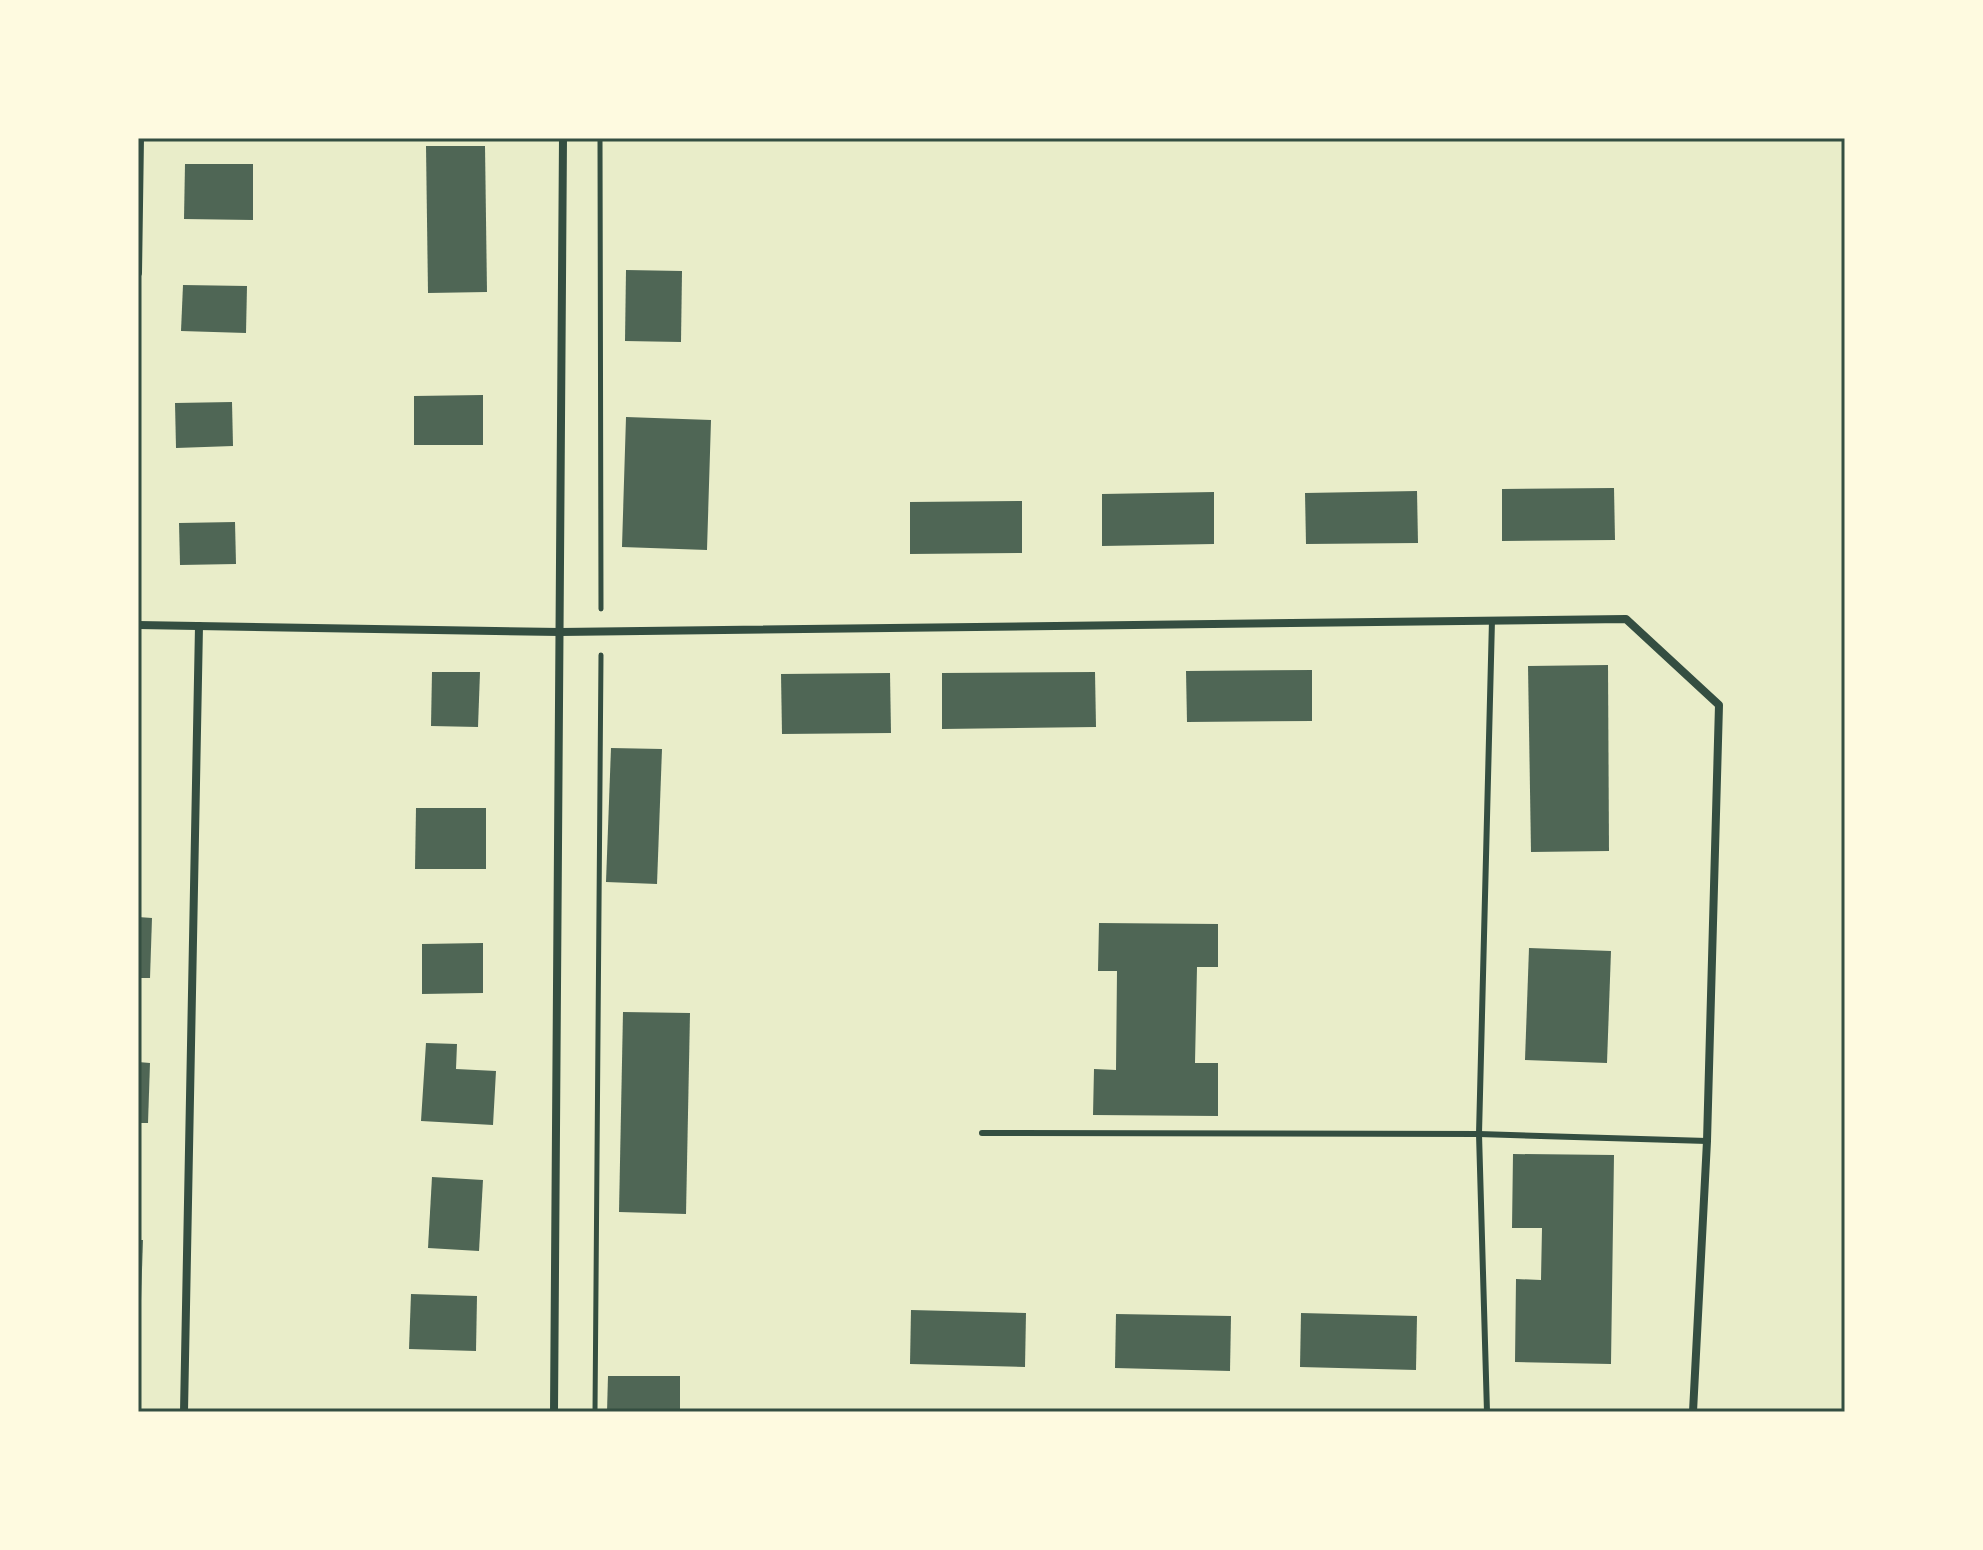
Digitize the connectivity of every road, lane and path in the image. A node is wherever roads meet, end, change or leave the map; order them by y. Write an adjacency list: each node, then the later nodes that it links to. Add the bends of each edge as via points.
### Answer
1 (140, 138): 4 (street)
2 (563, 138): 9 (street)
3 (600, 138): 8 (path)
4 (138, 273)
5 (1492, 620): 8 (street); 11 (lane); 12 (street, via 1626,619 1719,705)
6 (138, 625): 7 (street)
7 (199, 626): 9 (street); 13 (street)
8 (601, 631): 9 (street); 15 (path)
9 (560, 632): 14 (street)
10 (982, 1133): 11 (lane)
11 (1479, 1134): 12 (lane); 16 (lane)
12 (1707, 1141): 17 (street)
13 (184, 1412)
14 (554, 1412)
15 (595, 1412)
16 (1487, 1412)
17 (1693, 1412)

